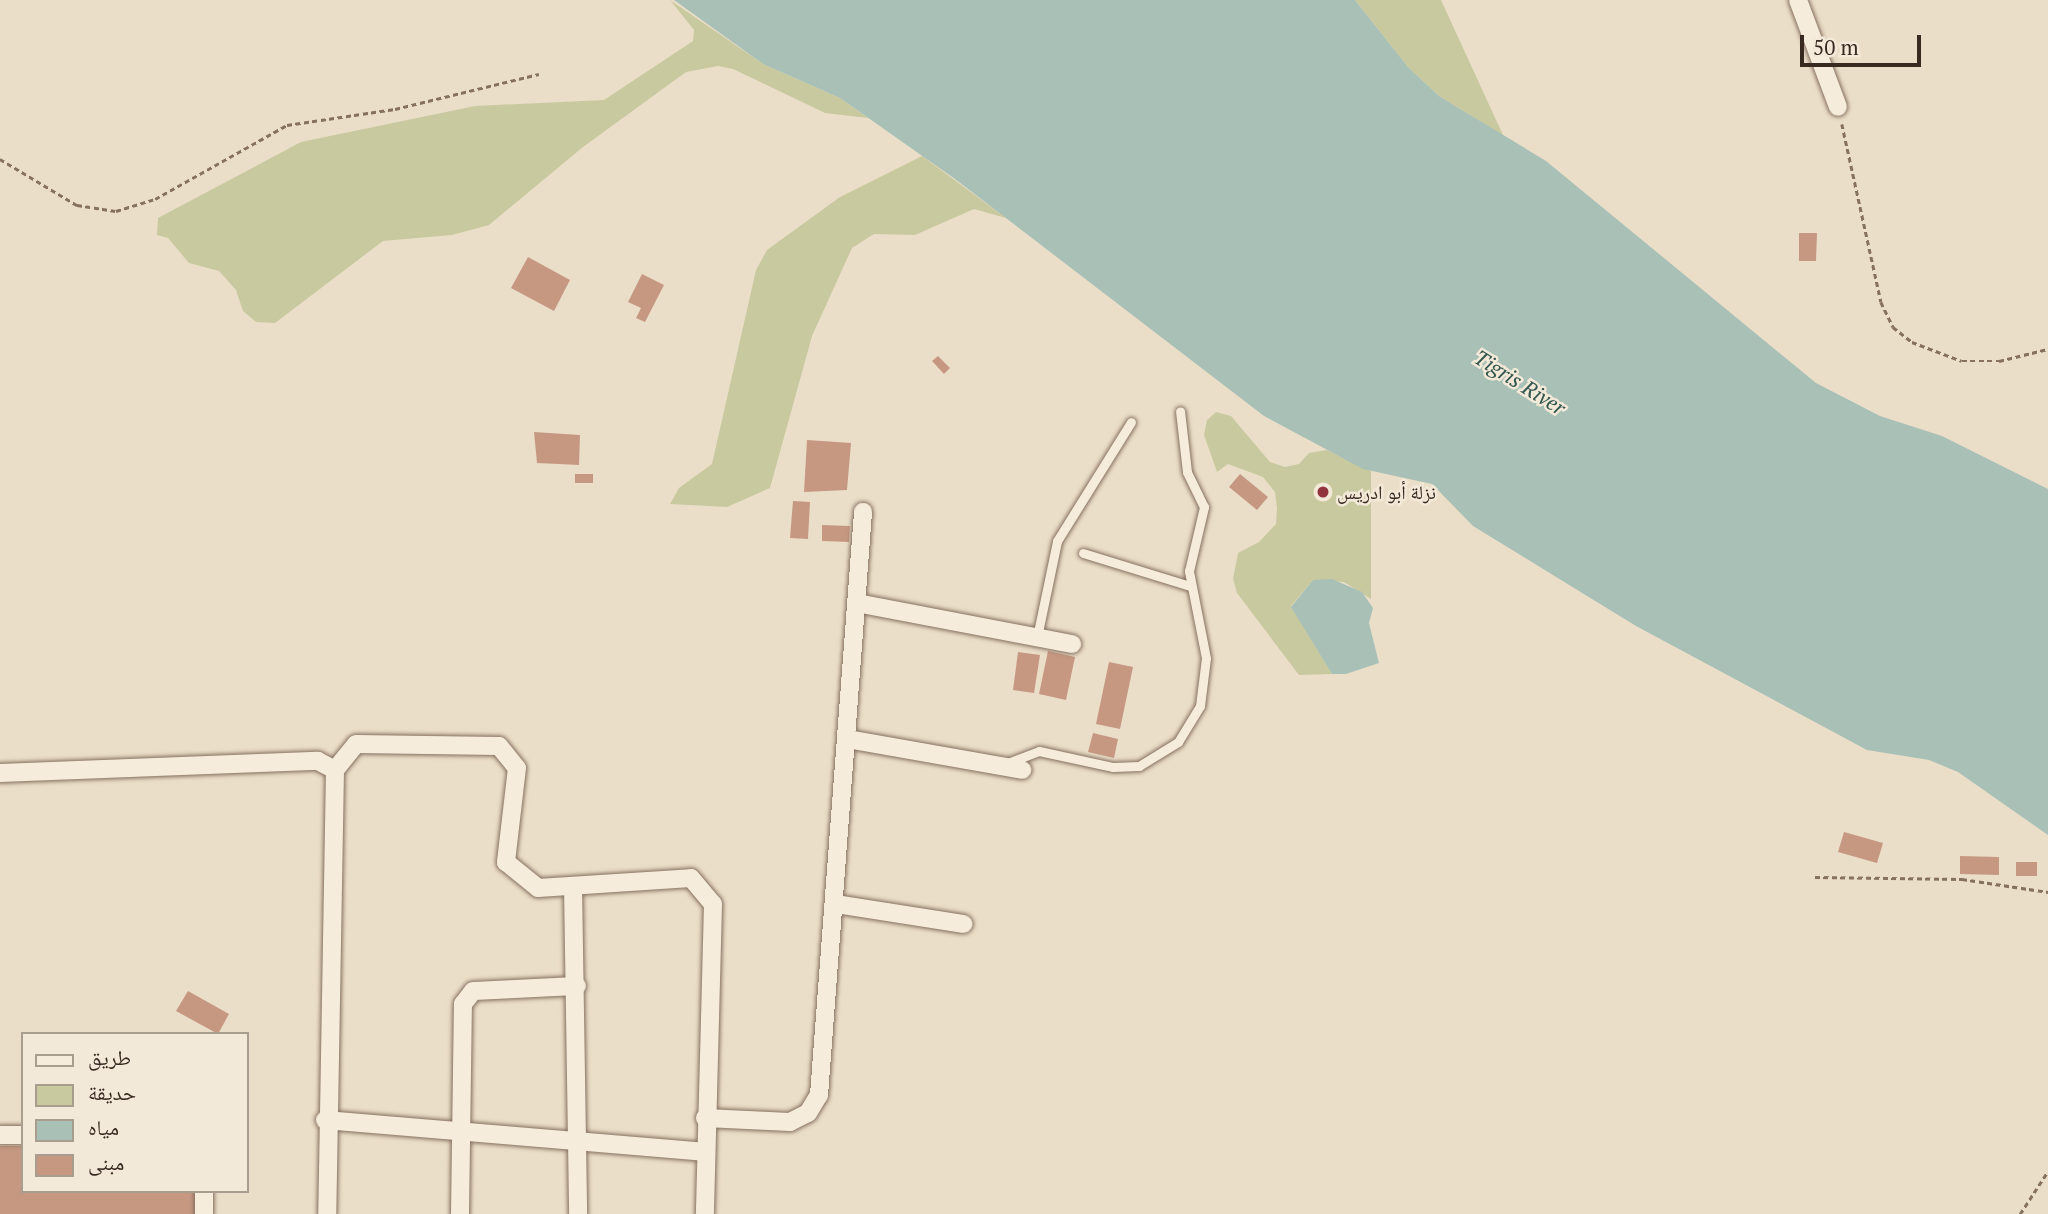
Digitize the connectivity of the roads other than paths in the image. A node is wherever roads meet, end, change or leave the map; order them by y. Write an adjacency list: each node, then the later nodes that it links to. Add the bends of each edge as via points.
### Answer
1 (1798, 0): 2 (street)
2 (1838, 107)
3 (1180, 411): 7 (lane, via 1187,472 1204,507 1191,555)
4 (1132, 422): 9 (lane, via 1057,541)
5 (863, 512): 8 (street)
6 (1083, 553): 7 (lane)
7 (1190, 586): 12 (lane, via 1206,658 1200,706 1178,742 1139,766 1113,767 1039,751)
8 (857, 603): 9 (street); 11 (street)
9 (1037, 637): 10 (street)
10 (1072, 644)
11 (847, 738): 12 (street); 17 (street)
12 (1001, 767): 14 (street)
13 (335, 770): 15 (street, via 318,761); 16 (street, via 356,744 499,746 517,768 506,862 538,888); 21 (street)
14 (1022, 770)
15 (0, 773)
16 (573, 886): 19 (street); 20 (street, via 691,878 713,904)
17 (836, 904): 18 (street); 20 (street, via 815,1105 790,1122)
18 (963, 923)
19 (577, 986): 22 (street, via 473,990 463,1004); 25 (street)
20 (705, 1118): 26 (street)
21 (325, 1120): 22 (street); 29 (street)
22 (461, 1132): 25 (street); 30 (street)
23 (0, 1135): 24 (street)
24 (21, 1135)
25 (578, 1143): 26 (street); 31 (street)
26 (704, 1152): 32 (street)
27 (204, 1193): 28 (street)
28 (204, 1214)
29 (327, 1214)
30 (460, 1214)
31 (578, 1214)
32 (705, 1214)

